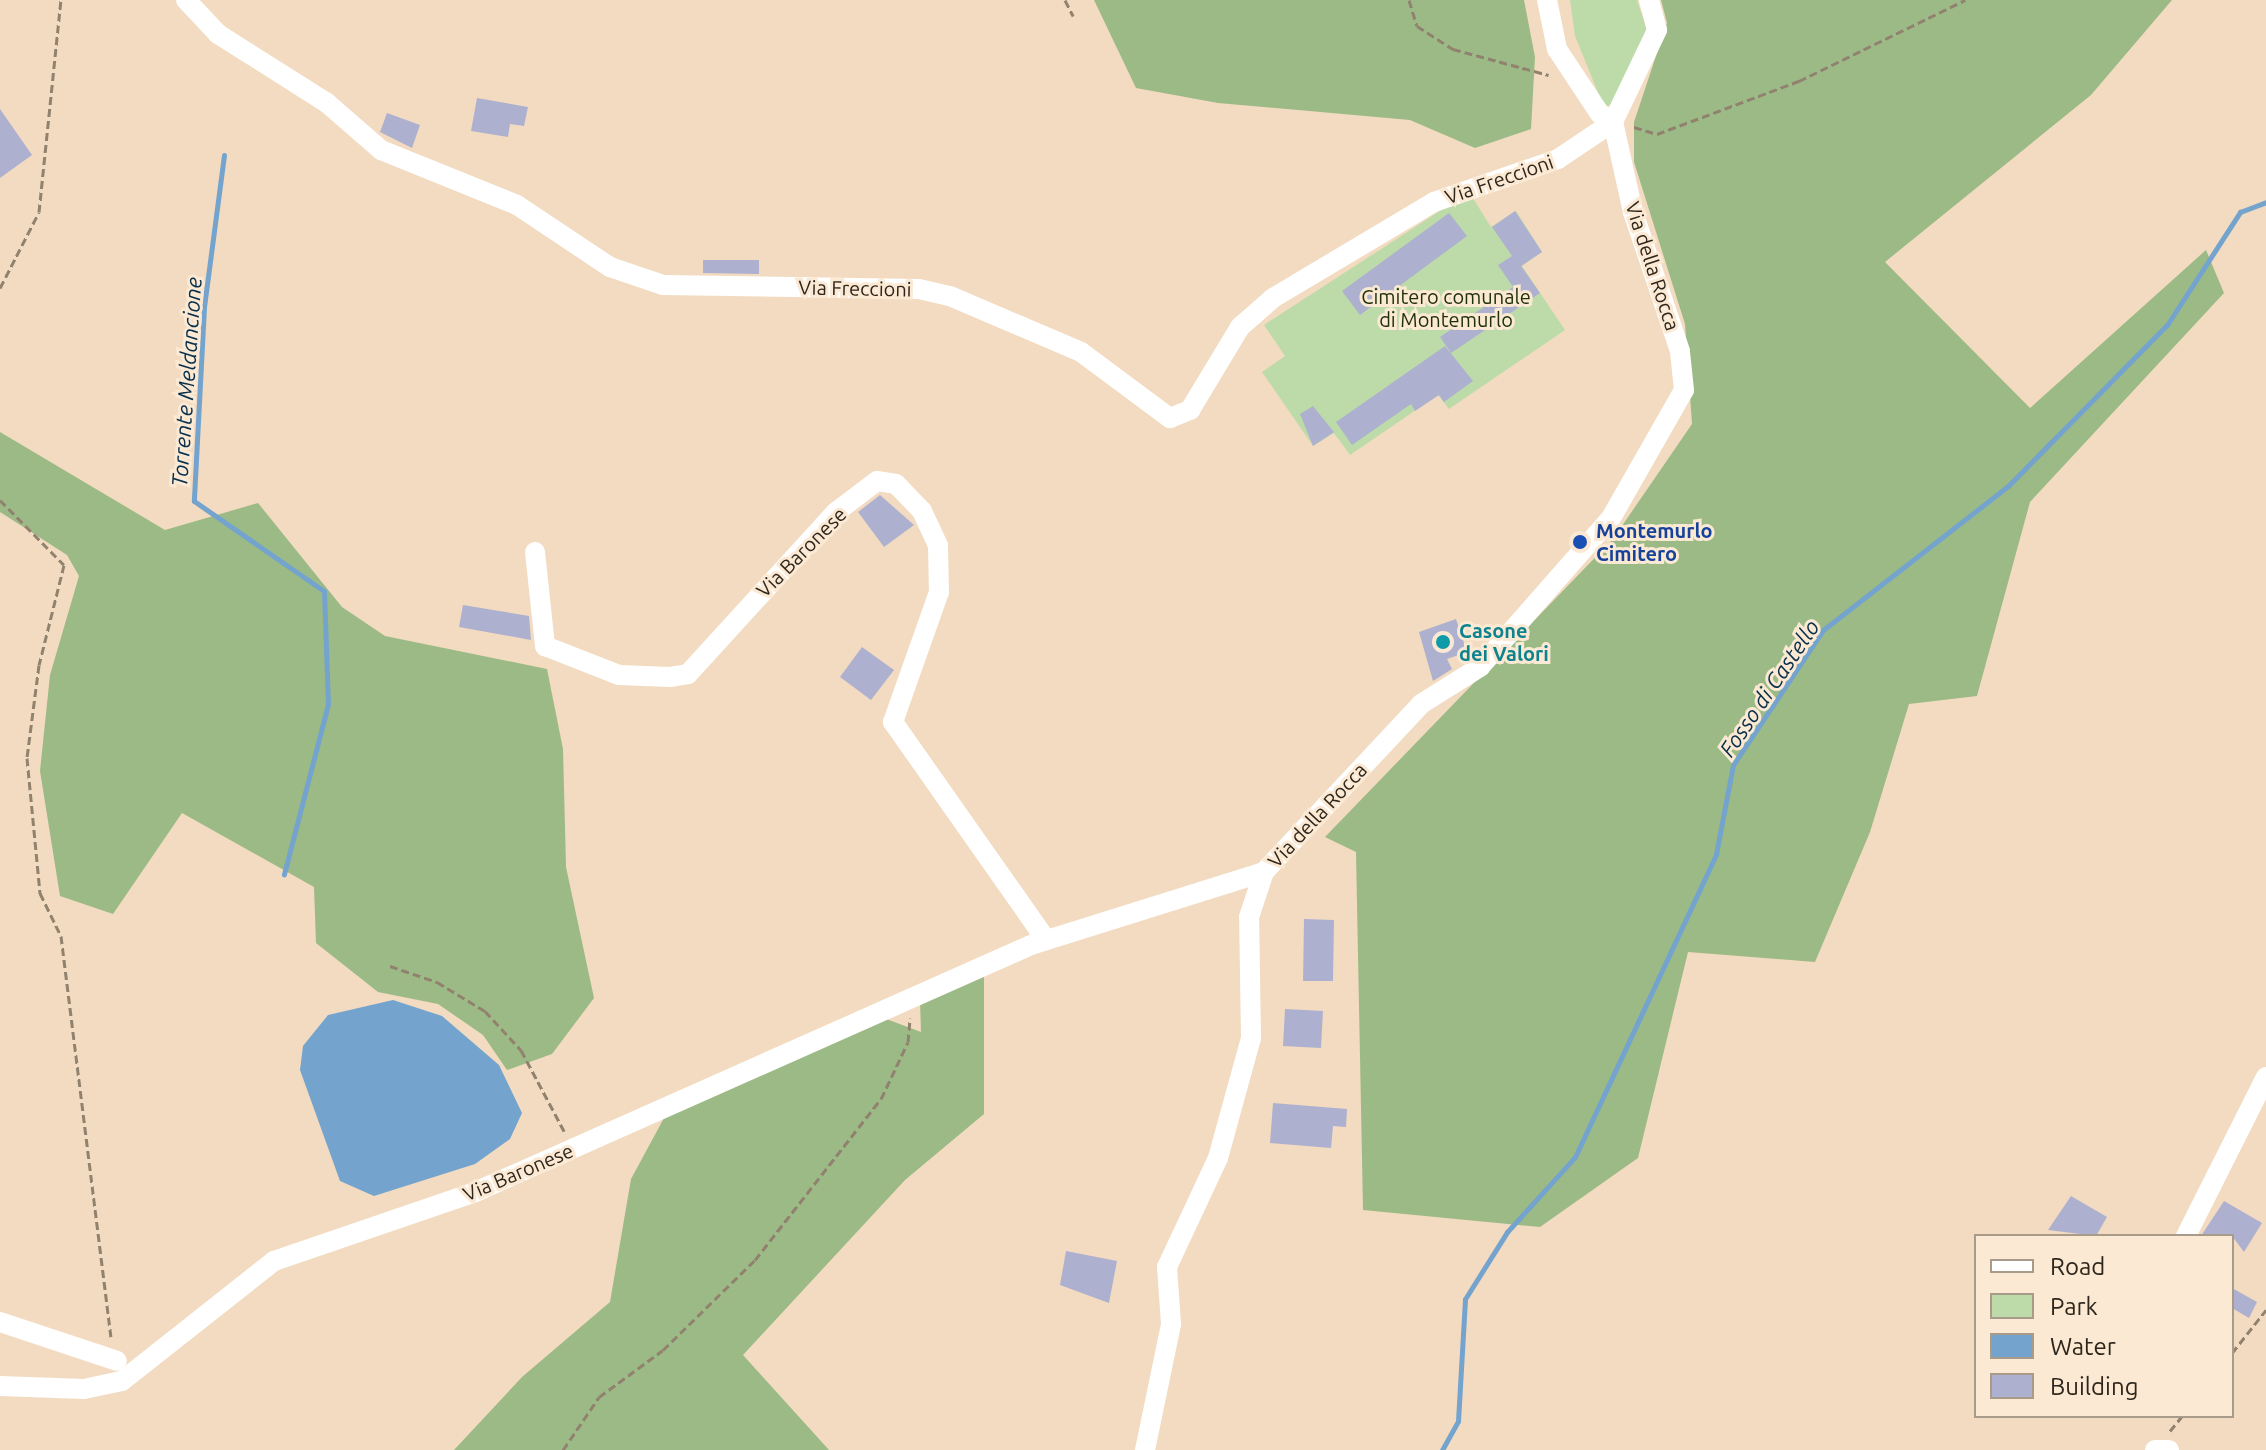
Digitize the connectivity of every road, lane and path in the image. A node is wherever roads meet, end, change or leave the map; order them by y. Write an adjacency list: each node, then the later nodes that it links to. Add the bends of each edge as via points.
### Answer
1 (61, 0): 11 (path, via 39,212)
2 (186, 0): 10 (street, Via Freccioni, via 218,34 327,103 381,150 517,205 610,267 663,285 919,289 950,296 1081,352 1170,418 1190,410 1240,327 1273,298 1434,202 1558,159)
3 (1065, 0): 8 (path)
4 (1409, 0): 9 (path, via 1417,26 1453,49)
5 (1547, 0): 10 (street, via 1557,49 1600,114)
6 (1649, 0): 10 (street, via 1657,30)
7 (1965, 0): 10 (path, via 1799,81 1657,134)
8 (1073, 16)
9 (1554, 79)
10 (1613, 122): 14 (street, Via della Rocca, via 1633,212 1680,351 1684,390 1611,518 1480,667 1421,704)
11 (0, 288)
12 (0, 500): 24 (path, via 64,565 39,665 28,773 40,893 61,936 101,1295)
13 (535, 552): 15 (street, Via Baronese, via 545,646 619,675 688,674 836,512 877,481 896,484 922,511 938,546 939,592 893,722)
14 (1264, 872): 15 (street, Via Baronese); 27 (street, via 1249,917 1251,1038 1218,1158 1167,1267 1171,1324)
15 (1046, 940): 17 (street, Via Baronese)
16 (390, 966): 19 (path, via 437,982 485,1011 521,1050)
17 (912, 996): 19 (street, Via Baronese); 26 (path, via 908,1042 881,1099 755,1260 663,1350 599,1397)
18 (2266, 1077): 20 (street)
19 (574, 1148): 25 (street, Via Baronese, via 475,1192 274,1261 122,1381 84,1389)
20 (2187, 1234)
21 (2266, 1310): 23 (path)
22 (0, 1322): 24 (street)
23 (2234, 1350)
24 (117, 1361)
25 (0, 1386)
26 (563, 1450)
27 (1145, 1450)
28 (2155, 1450): 29 (street)
29 (2169, 1450)

